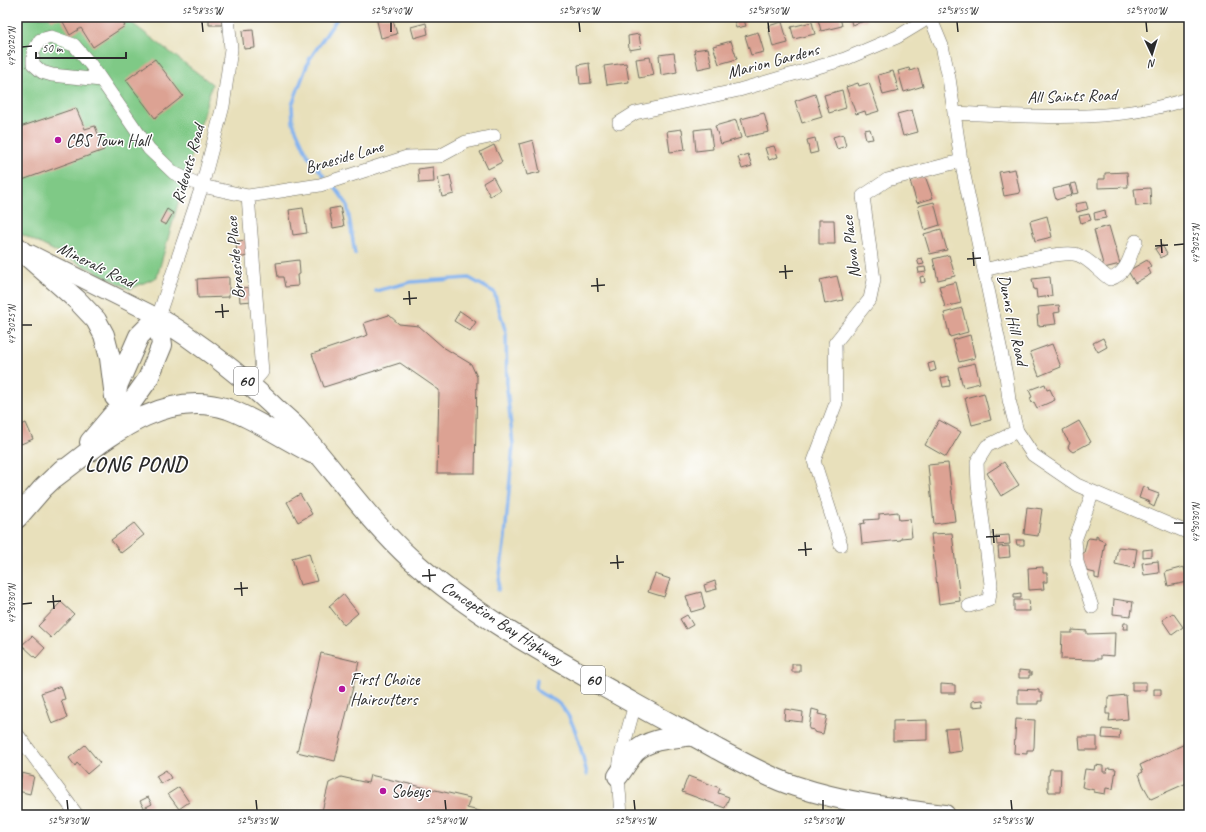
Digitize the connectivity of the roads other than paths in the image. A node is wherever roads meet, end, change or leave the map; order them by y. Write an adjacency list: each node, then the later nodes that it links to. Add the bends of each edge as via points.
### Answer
1 (228, 17): 9 (street, Rideouts Road, via 230,49 223,106)
2 (930, 17): 5 (street, Dunns Hill Road, via 942,46); 6 (street, Marion Gardens, via 897,37 845,59 739,90 635,113)
3 (101, 80): 3 (street, Braeside Lane, via 74,45 51,36 40,40 33,52 33,64 42,72); 9 (street, Braeside Lane, via 149,149 174,173)
4 (1189, 98): 5 (street, All Saints Road, via 1152,109 1124,113 1076,116)
5 (954, 113): 8 (street, Dunns Hill Road)
6 (619, 123)
7 (494, 136): 10 (street, Braeside Lane, via 466,142 440,156 407,157 320,185)
8 (961, 161): 13 (street, Dunns Hill Road); 23 (street, Nova Place, via 887,180 863,196 874,280 870,300 835,343 836,403 814,461)
9 (202, 186): 10 (street, Braeside Lane); 14 (street, Rideouts Road)
10 (248, 196): 15 (street, Braeside Place, via 262,372)
11 (1136, 241): 13 (street, via 1126,269 1117,277 1110,279 1093,263 1077,254 1058,254)
12 (17, 246): 14 (street, Minerals Road); 16 (main road, via 78,300 96,320 104,335 110,358)
13 (984, 270): 17 (street, Dunns Hill Road)
14 (158, 317): 15 (main road, Conception Bay Highway / 60, via 186,334); 16 (main road, via 139,336 118,384)
15 (251, 385): 18 (main road, Conception Bay Highway / 60, via 295,426)
16 (114, 407): 19 (main road, via 90,442)
17 (1017, 431): 20 (street, Dunns Hill Road, via 1033,455 1077,485); 24 (street, via 986,446 977,462 991,584 989,600)
18 (322, 459): 19 (main road, via 243,415 212,405 192,404 172,407 131,422); 26 (main road, Conception Bay Highway / 60, via 394,542 441,584 514,634)
19 (54, 478): 21 (main road)
20 (1093, 492): 22 (street, Dunns Hill Road); 25 (street, via 1076,540 1077,562)
21 (17, 518)
22 (1189, 533)
23 (841, 545)
24 (969, 606)
25 (1092, 606)
26 (635, 704): 28 (main road, Conception Bay Highway / 60); 29 (street)
27 (17, 734): 30 (street)
28 (693, 735): 29 (main road, via 663,739 643,746); 32 (main road, Conception Bay Highway / 60, via 764,774 817,793 867,804)
29 (618, 776): 31 (street)
30 (77, 815)
31 (621, 815)
32 (945, 815)

